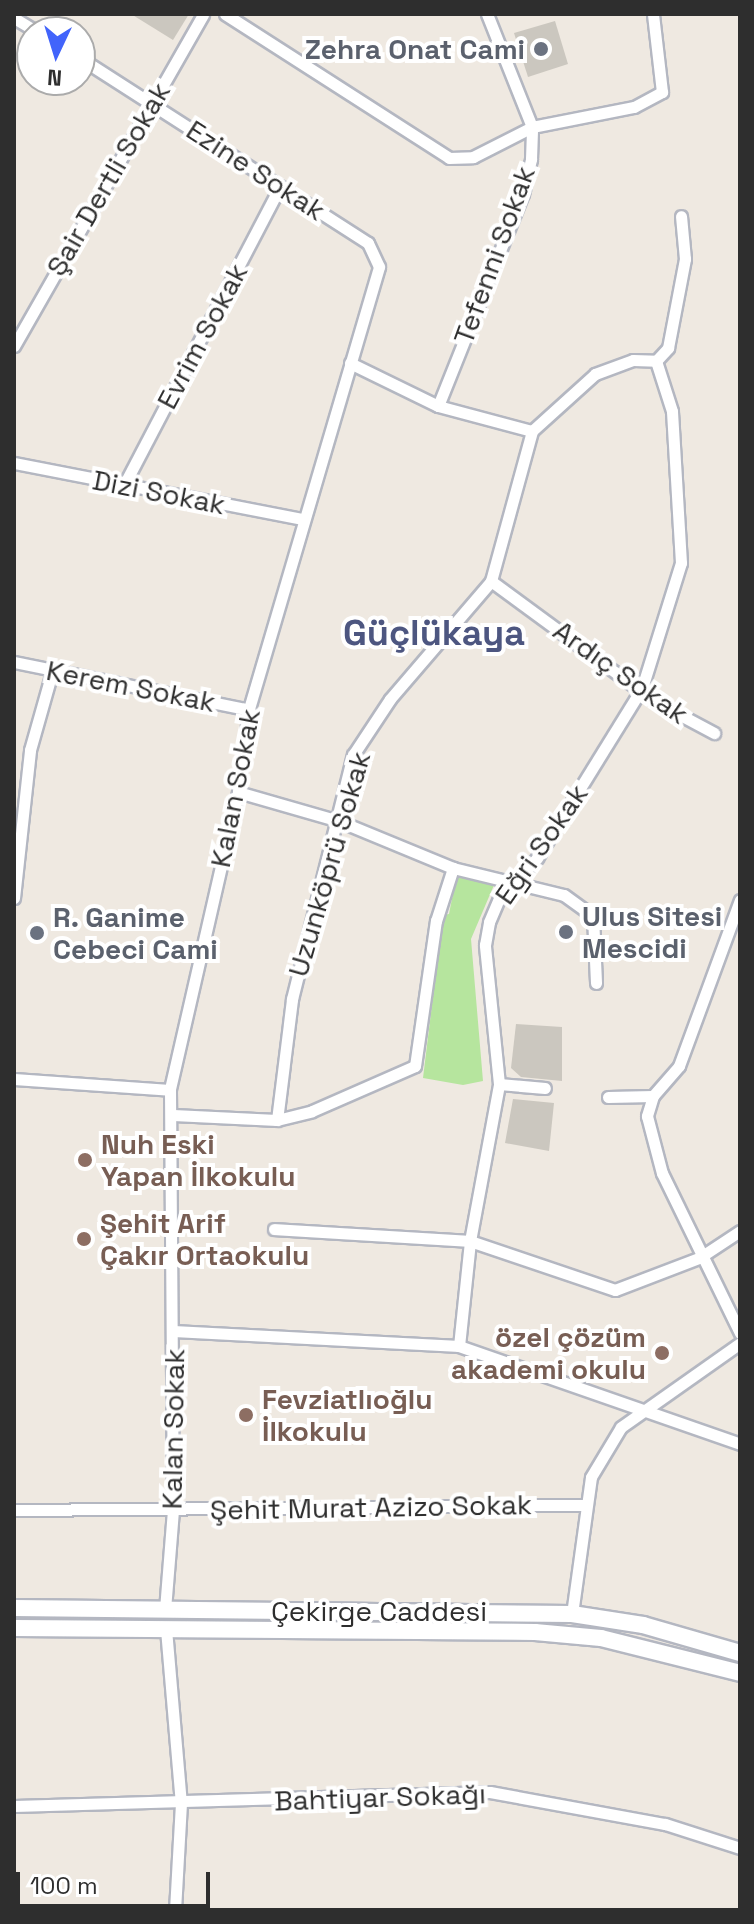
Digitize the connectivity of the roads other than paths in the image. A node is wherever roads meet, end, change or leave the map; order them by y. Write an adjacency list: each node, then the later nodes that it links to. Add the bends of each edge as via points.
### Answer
1 (203, 14): 6 (street, Şair Dertli Sokak)
2 (225, 14): 7 (street, via 449,158 473,157)
3 (487, 14): 7 (street, Tefenni Sokak)
4 (653, 14): 7 (street, via 662,92 634,107)
5 (96, 68): 6 (street, Ezine Sokak)
6 (153, 103): 8 (street, Ezine Sokak); 11 (street, Şair Dertli Sokak)
7 (532, 127): 14 (street, Tefenni Sokak, via 523,194)
8 (280, 186): 10 (street, Ezine Sokak, via 368,243); 17 (street, Evrim Sokak)
9 (681, 216): 12 (street, via 685,259 678,304 668,348)
10 (379, 267): 13 (street, Kalan Sokak)
11 (14, 346)
12 (656, 361): 15 (street, via 633,360 595,374); 22 (street, Eğri Sokak, via 672,411 681,563)
13 (350, 363): 14 (street); 18 (street, Kalan Sokak)
14 (438, 406): 15 (street)
15 (532, 431): 19 (street, Uzunköprü Sokak)
16 (14, 463): 17 (street, Dizi Sokak)
17 (124, 485): 18 (street, Dizi Sokak)
18 (303, 519): 23 (street, Kalan Sokak)
19 (491, 581): 22 (street, Ardıç Sokak); 26 (street, Uzunköprü Sokak, via 390,699 353,755)
20 (14, 662): 21 (street, Kerem Sokak)
21 (52, 672): 23 (street, Kerem Sokak); 29 (street, via 30,750)
22 (642, 688): 24 (street, Ardıç Sokak); 28 (street, Eğri Sokak)
23 (249, 710): 25 (street, Kalan Sokak)
24 (714, 733)
25 (238, 792): 26 (street); 35 (street, Kalan Sokak)
26 (339, 821): 27 (street); 39 (street, Uzunköprü Sokak, via 292,999)
27 (453, 868): 28 (street); 39 (street, via 436,921 415,1066)
28 (516, 886): 31 (street, via 564,895 593,916); 33 (street, Eğri Sokak, via 499,899 485,945)
29 (14, 898)
30 (739, 908): 36 (street, via 679,1066)
31 (596, 983)
32 (14, 1079): 35 (street)
33 (499, 1084): 34 (street); 42 (street, Eğri Sokak)
34 (545, 1088)
35 (170, 1090): 38 (street, Kalan Sokak)
36 (653, 1096): 37 (street); 43 (street, via 647,1116 662,1173)
37 (608, 1097)
38 (173, 1115): 39 (street); 44 (street, Kalan Sokak)
39 (277, 1120)
40 (274, 1229): 42 (street)
41 (740, 1231): 43 (street)
42 (470, 1241): 43 (street, via 615,1290); 47 (street, Eğri Sokak)
43 (699, 1258): 45 (street)
44 (174, 1331): 47 (street); 52 (street, Kalan Sokak)
45 (740, 1333)
46 (740, 1343): 48 (street)
47 (459, 1346): 48 (street)
48 (648, 1408): 49 (street); 50 (street, via 621,1427 591,1477)
49 (740, 1444)
50 (583, 1505): 52 (street, Şehit Murat Azizo Sokak); 55 (street)
51 (14, 1510): 52 (street, Şehit Murat Azizo Sokak)
52 (173, 1510): 54 (street, Kalan Sokak)
53 (14, 1608): 54 (main road, Çekirge Caddesi)
54 (165, 1609): 55 (main road, Çekirge Caddesi)
55 (572, 1614): 58 (main road, Çekirge Caddesi, via 643,1625)
56 (14, 1628): 57 (main road, Çekirge Caddesi)
57 (166, 1629): 59 (main road, Çekirge Caddesi, via 535,1632 601,1638); 60 (street)
58 (740, 1653)
59 (740, 1673)
60 (181, 1803): 61 (street, Bahtiyar Sokağı); 62 (street, Bahtiyar Sokağı, via 490,1792 651,1821); 63 (street)
61 (14, 1806)
62 (740, 1848)
63 (175, 1910)

